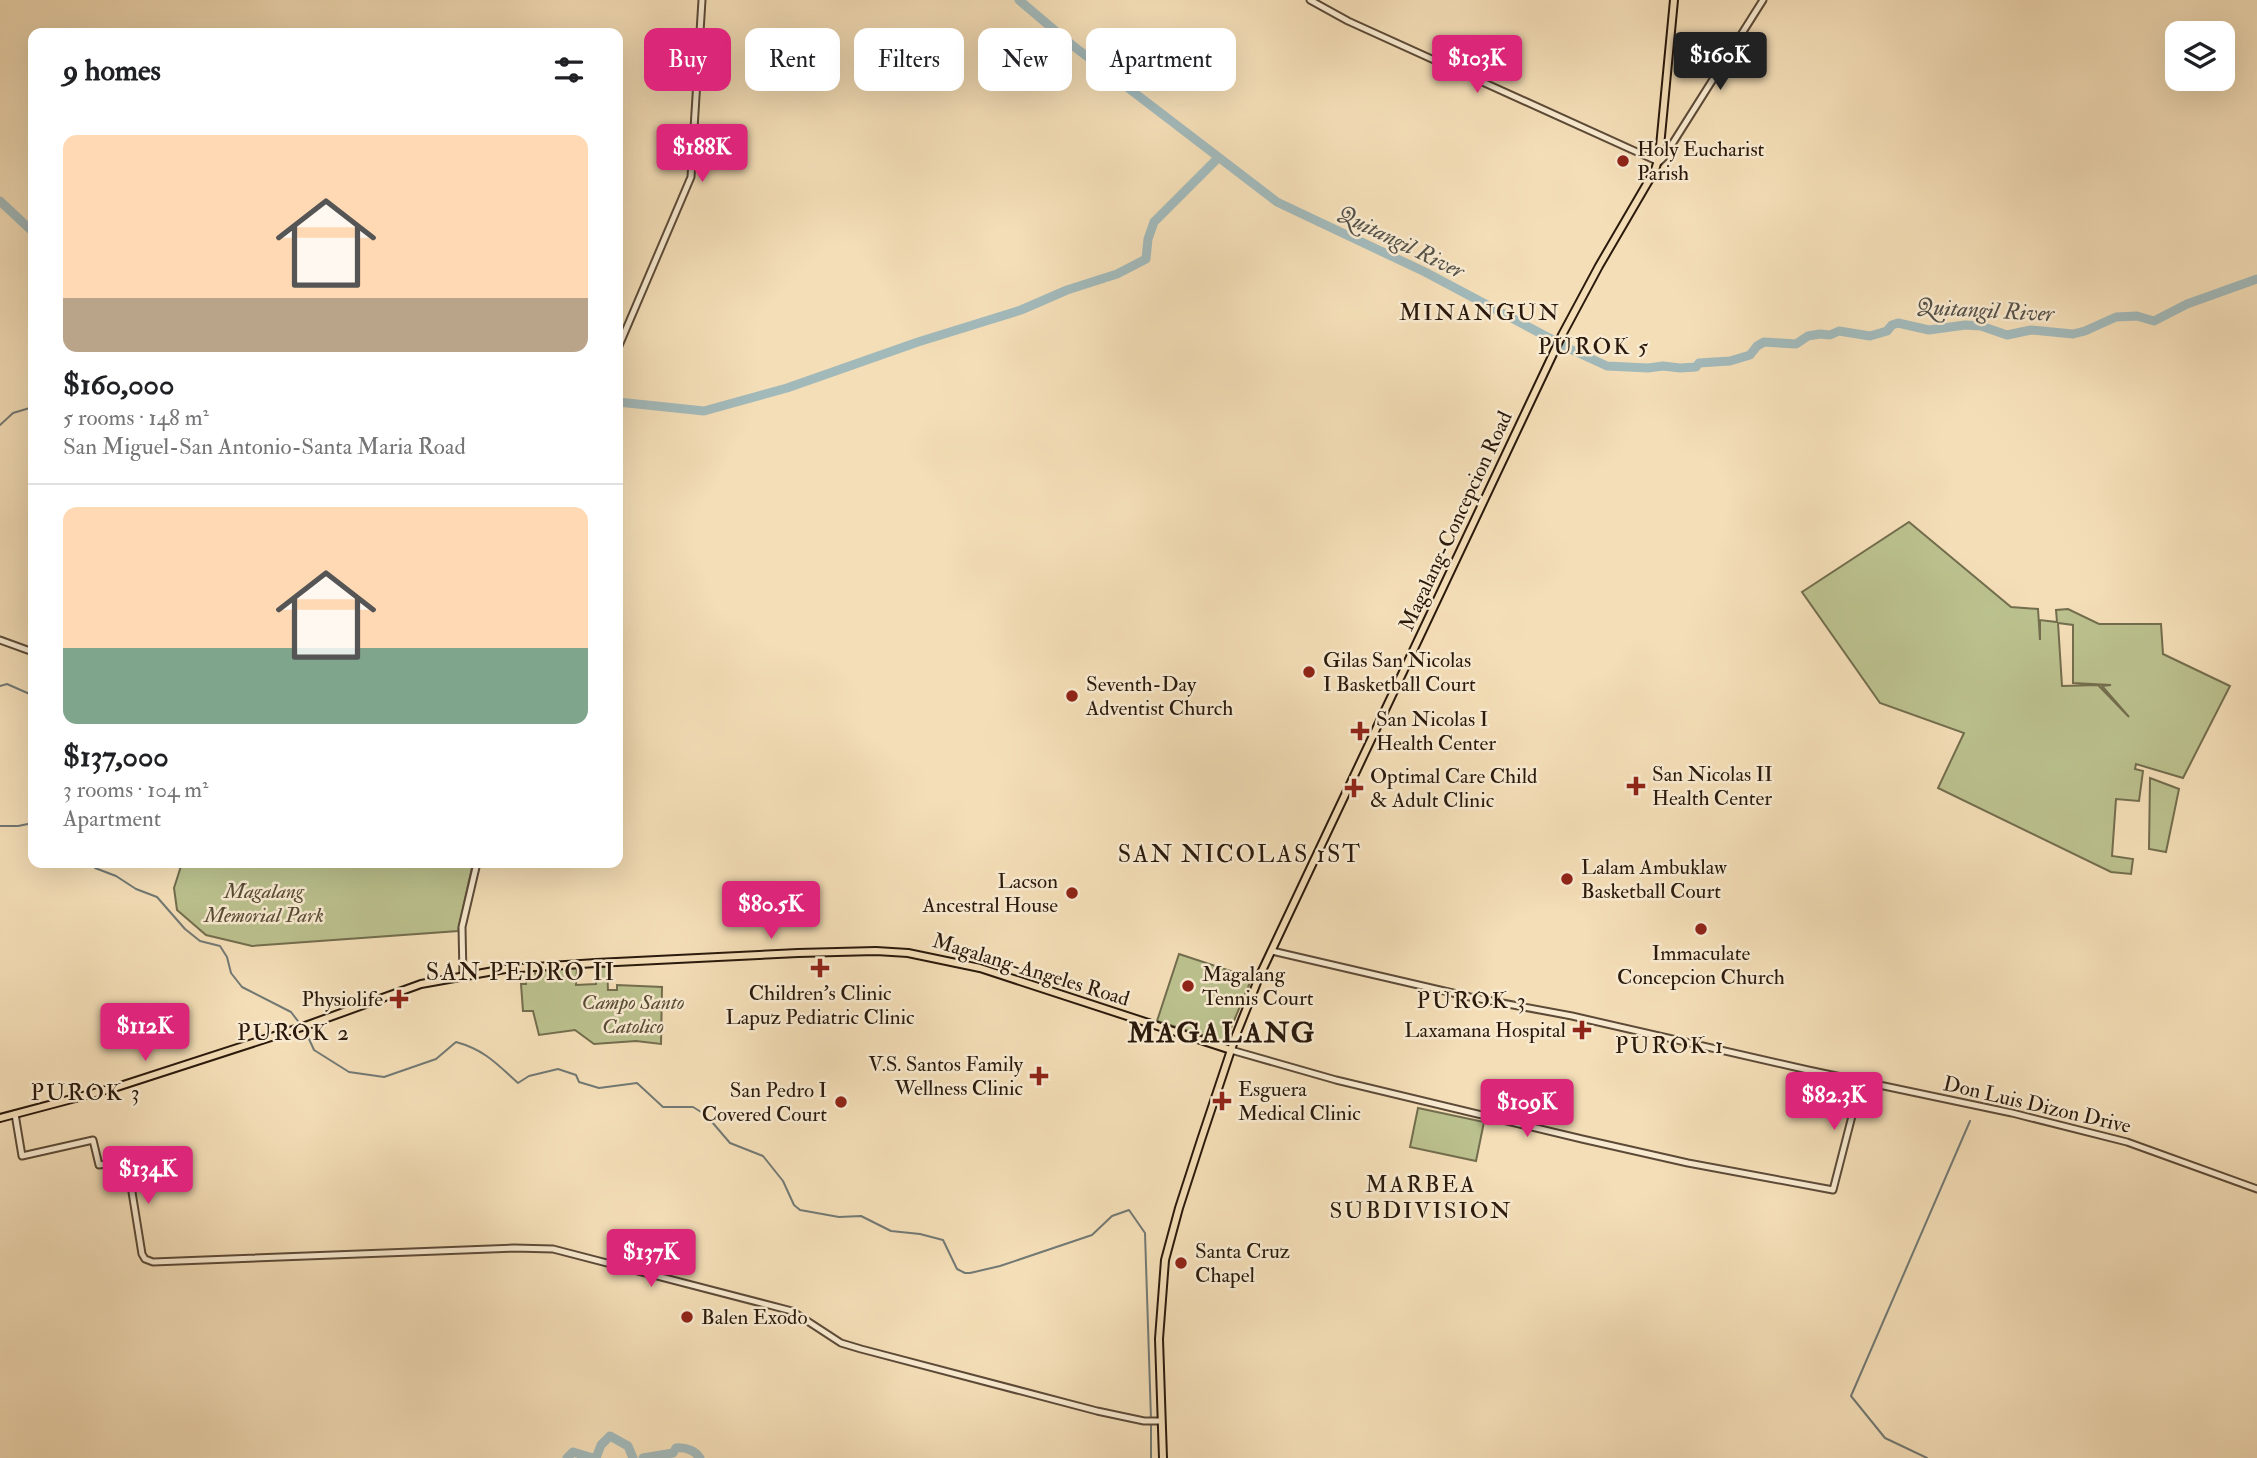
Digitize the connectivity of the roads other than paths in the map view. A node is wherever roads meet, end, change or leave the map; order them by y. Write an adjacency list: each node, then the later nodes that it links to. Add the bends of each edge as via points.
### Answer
1 (702, 0): 6 (street, via 691,177)
2 (1310, 0): 5 (street)
3 (1674, 0): 5 (main road, Magalang-Concepcion Road)
4 (1763, 0): 5 (street)
5 (1658, 162): 10 (main road, Magalang-Concepcion Road, via 1562,335)
6 (623, 336)
7 (0, 640): 8 (street)
8 (28, 650)
9 (476, 868): 11 (street, via 462,926)
10 (1272, 951): 12 (main road, Magalang-Concepcion Road); 13 (street, Don Luis Dizon Drive)
11 (463, 976): 12 (main road, Magalang-Angeles Road, via 592,963 908,953 980,968); 14 (main road, Magalang-Angeles Road, via 403,990 117,1087)
12 (1231, 1050): 13 (street, via 1582,1139 1833,1190); 17 (main road, Magalang-Concepcion Road, via 1165,1260)
13 (1861, 1081): 16 (street, Don Luis Dizon Drive, via 2127,1142)
14 (16, 1114): 15 (main road, Magalang-Angeles Road); 17 (street, via 22,1156 93,1140 99,1166 127,1161 142,1254 153,1262 552,1249 792,1311 841,1343 861,1349)
15 (0, 1118)
16 (2257, 1189)
17 (1154, 1421): 18 (main road, Magalang-Concepcion Road)
18 (1163, 1458)

